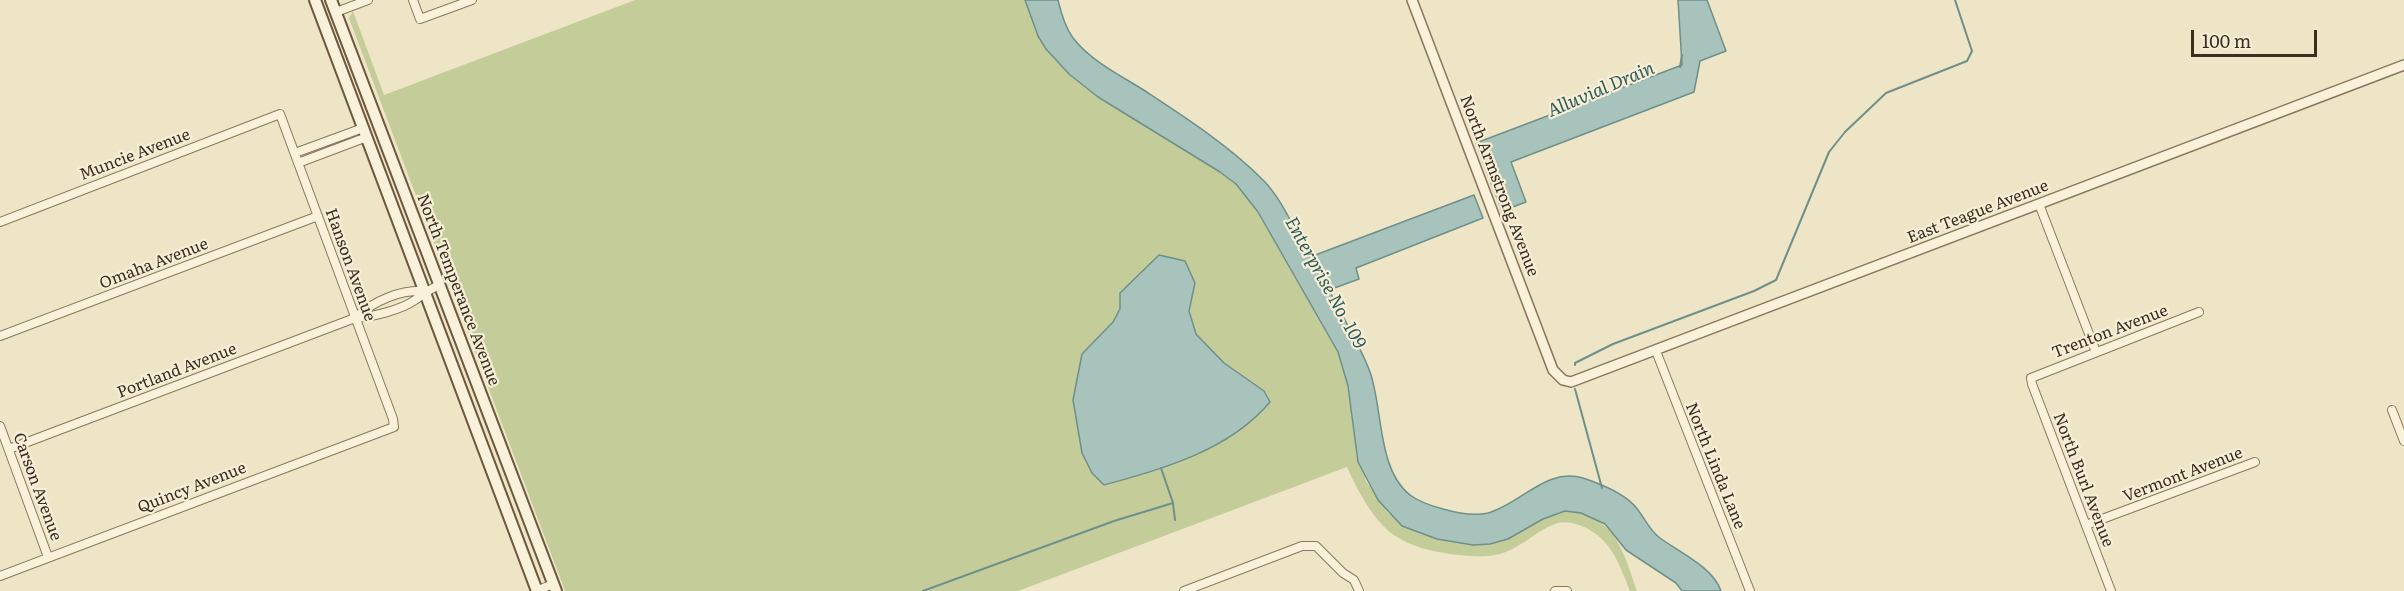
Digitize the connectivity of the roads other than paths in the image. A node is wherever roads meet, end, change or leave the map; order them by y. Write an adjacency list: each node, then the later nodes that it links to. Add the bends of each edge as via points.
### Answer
1 (315, 0): 9 (main road, North Temperance Avenue)
2 (368, 0): 6 (street)
3 (413, 0): 4 (street, via 420,20)
4 (472, 0)
5 (1412, 0): 23 (street, North Armstrong Avenue, via 1552,370)
6 (334, 3): 15 (main road, North Temperance Avenue)
7 (2404, 65): 12 (street, East Teague Avenue)
8 (280, 114): 10 (street, Hanson Avenue); 14 (street, Muncie Avenue)
9 (365, 132): 10 (street); 11 (street); 16 (main road, North Temperance Avenue)
10 (295, 153): 11 (street, Hanson Avenue)
11 (298, 163): 13 (street, Hanson Avenue)
12 (2039, 204): 20 (street, East Teague Avenue); 21 (street)
13 (318, 216): 18 (street, Hanson Avenue); 19 (street, Omaha Avenue)
14 (0, 222)
15 (440, 285): 16 (street, Portland Avenue); 33 (main road, North Temperance Avenue)
16 (425, 291): 18 (street, Portland Avenue, via 414,301 371,317); 34 (main road, North Temperance Avenue)
17 (2199, 312): 21 (street, Trenton Avenue)
18 (355, 318): 26 (street, Hanson Avenue); 28 (street, Portland Avenue)
19 (0, 336)
20 (1656, 351): 23 (street, East Teague Avenue, via 1570,382); 39 (street, North Linda Lane)
21 (2096, 352): 22 (street, Trenton Avenue)
22 (2031, 378): 30 (street, North Burl Avenue)
23 (1562, 379)
24 (2392, 410): 27 (street)
25 (0, 426): 28 (street, Carson Avenue)
26 (394, 427): 31 (street, Quincy Avenue)
27 (2404, 441)
28 (9, 449): 31 (street, Carson Avenue)
29 (2255, 462): 30 (street, Vermont Avenue)
30 (2086, 525): 40 (street, North Burl Avenue)
31 (48, 557): 32 (street, Quincy Avenue)
32 (0, 576)
33 (554, 588): 34 (street)
34 (537, 591)
35 (1184, 591): 36 (street, via 1312,545 1354,580)
36 (1359, 591)
37 (1555, 591): 38 (street)
38 (1567, 591)
39 (1750, 591)
40 (2111, 591)

